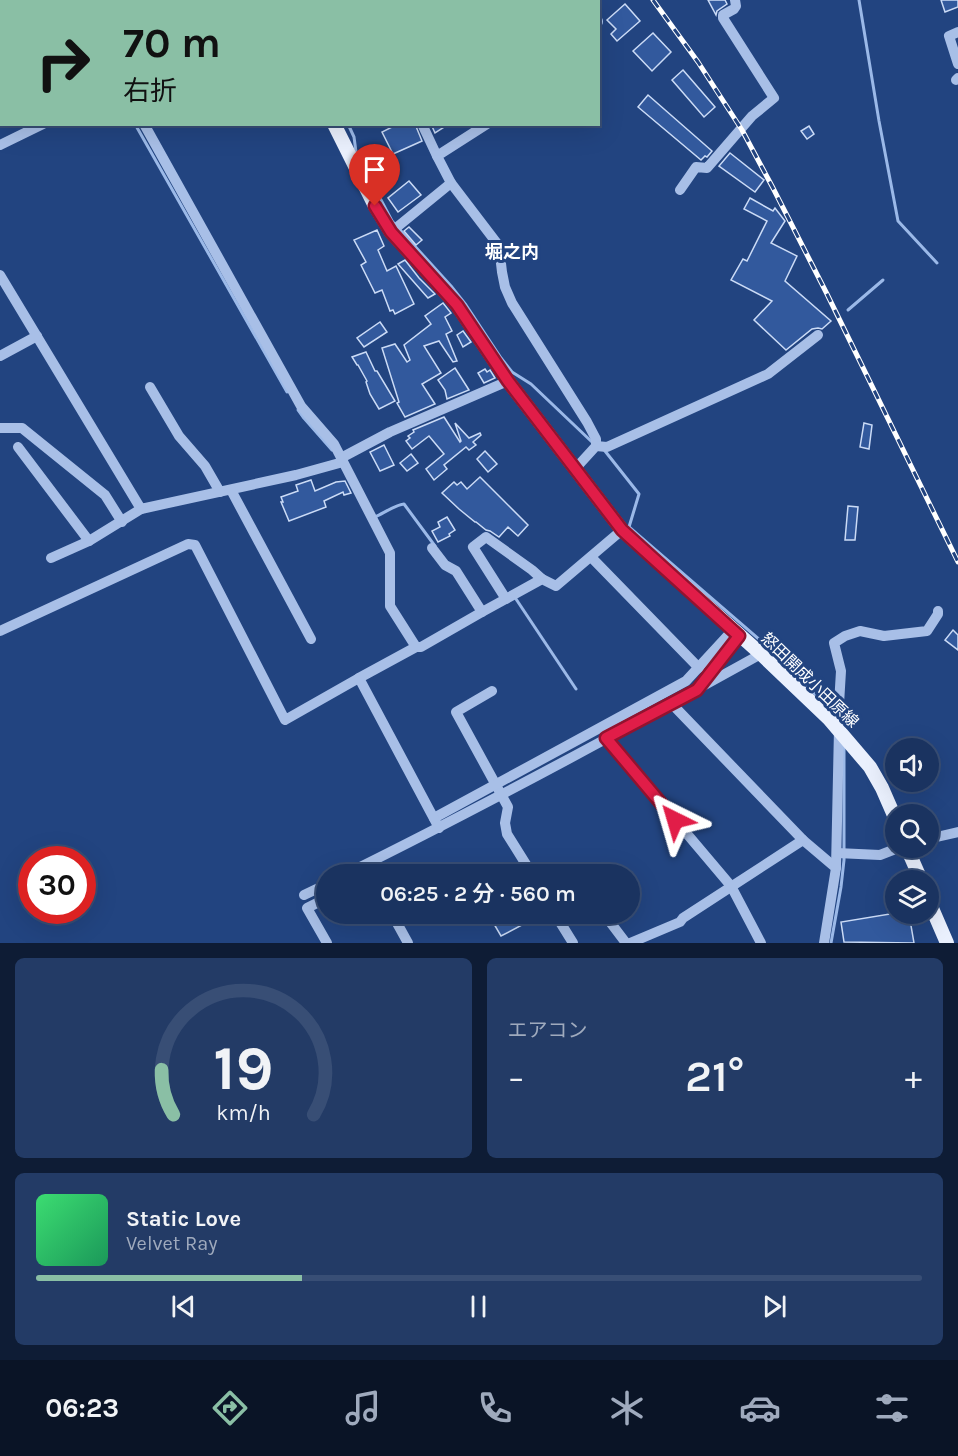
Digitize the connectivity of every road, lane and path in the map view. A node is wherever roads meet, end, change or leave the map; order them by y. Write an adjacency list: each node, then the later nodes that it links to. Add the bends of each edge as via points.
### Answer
1 (735, 0): 12 (street, via 734,9 722,16 774,98 752,116 707,168 696,167)
2 (958, 32): 3 (street, via 949,36)
3 (958, 64)
4 (39, 126): 9 (street)
5 (145, 126): 23 (street, via 301,406 334,444)
6 (335, 126): 13 (main road, 怒田開成小田原線, via 375,206)
7 (423, 126): 10 (street)
8 (484, 126): 10 (street)
9 (0, 145)
10 (437, 156): 11 (street)
11 (451, 183): 13 (street); 21 (street, via 499,246 505,287 512,303 587,422)
12 (681, 190)
13 (392, 231): 18 (main road, 怒田開成小田原線, via 457,305)
14 (0, 274): 16 (street)
15 (818, 335): 21 (street, via 768,374 607,447)
16 (37, 336): 17 (street); 26 (street)
17 (0, 356)
18 (508, 381): 23 (street, via 390,432); 24 (main road, 怒田開成小田原線)
19 (150, 387): 25 (street, via 179,436)
20 (0, 428): 27 (street, via 22,428 105,495)
21 (596, 446): 24 (street)
22 (18, 447): 29 (street)
23 (342, 460): 25 (street); 40 (street, via 390,553 390,606)
24 (575, 469): 28 (main road, 怒田開成小田原線)
25 (226, 491): 26 (street); 39 (street)
26 (141, 509): 27 (street)
27 (122, 522): 29 (street)
28 (622, 530): 31 (street); 38 (main road, 怒田開成小田原線)
29 (88, 541): 32 (street)
30 (432, 548): 36 (street, via 445,565 456,571)
31 (591, 557): 33 (street, via 556,586); 42 (street)
32 (51, 558)
33 (542, 579): 34 (street); 34 (street, via 486,537 472,547)
34 (506, 599): 36 (street)
35 (938, 611): 47 (street, via 927,632 884,636 860,631 834,643 841,671)
36 (482, 612): 40 (street)
37 (0, 631): 43 (street, via 188,544 195,545 285,720)
38 (736, 633): 41 (main road, 怒田開成小田原線); 42 (street); 44 (street)
39 (311, 639)
40 (416, 647): 43 (street)
41 (761, 654): 44 (street); 47 (main road, 怒田開成小田原線)
42 (699, 668): 49 (street, via 686,681)
43 (359, 678): 52 (street)
44 (697, 690): 46 (street)
45 (492, 691): 49 (street, via 456,712)
46 (671, 703): 48 (street); 55 (street)
47 (834, 724): 51 (main road, 怒田開成小田原線, via 876,777); 56 (street)
48 (606, 738): 50 (street); 61 (street)
49 (496, 784): 50 (street); 52 (street)
50 (502, 795): 52 (street); 59 (street, via 508,807 507,834)
51 (889, 804)
52 (436, 823): 58 (street)
53 (958, 832): 54 (street)
54 (939, 836)
55 (803, 840): 60 (street); 61 (street)
56 (837, 853): 57 (street); 60 (street)
57 (885, 853)
58 (364, 864)
59 (526, 864)
60 (836, 868): 74 (street)
61 (731, 886): 72 (street, via 680,922); 73 (street)
62 (316, 889): 63 (street)
63 (304, 895)
64 (316, 904): 69 (street, via 307,909)
65 (398, 924): 70 (street)
66 (561, 924): 71 (street)
67 (612, 924): 72 (street)
68 (939, 924): 75 (main road)
69 (327, 943)
70 (408, 943)
71 (573, 943)
72 (628, 943)
73 (761, 943)
74 (824, 943)
75 (947, 943)

